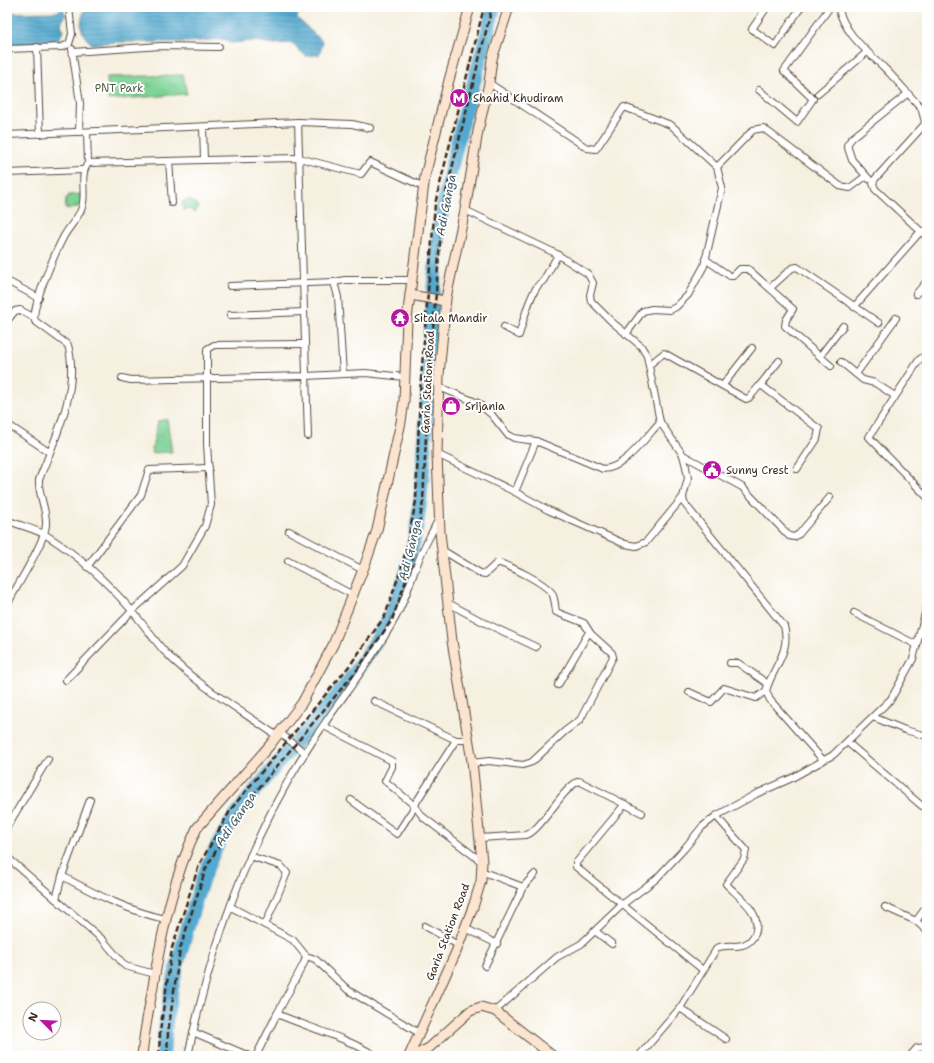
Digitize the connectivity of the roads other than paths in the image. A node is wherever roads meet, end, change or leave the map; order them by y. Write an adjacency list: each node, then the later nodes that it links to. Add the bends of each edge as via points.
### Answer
1 (69, 7): 8 (street, via 72,34)
2 (470, 7): 36 (street, via 449,80)
3 (509, 7): 14 (street, Garia Station Road, via 492,59)
4 (767, 7): 5 (street, via 752,30 775,46)
5 (801, 7)
6 (830, 7): 15 (street, via 784,71 813,99 797,122)
7 (838, 7): 13 (street, via 854,40)
8 (69, 44): 9 (street); 12 (street)
9 (37, 47): 11 (street); 25 (street)
10 (220, 47): 12 (street, via 161,46)
11 (7, 49)
12 (74, 52): 23 (street, via 80,103)
13 (867, 52): 16 (street); 17 (street)
14 (489, 83): 31 (street, via 587,148 596,149 624,107 671,125); 38 (street, Garia Station Road)
15 (759, 90)
16 (818, 94)
17 (907, 94): 19 (street); 34 (street, via 852,138 847,145 852,160)
18 (927, 104): 19 (street)
19 (921, 108): 35 (street, via 924,125)
20 (298, 122): 21 (street); 22 (street, via 352,124); 27 (street)
21 (203, 126): 24 (street); 28 (street)
22 (370, 128)
23 (79, 132): 24 (street); 25 (street)
24 (87, 132): 30 (street)
25 (40, 134): 26 (street)
26 (7, 135)
27 (299, 158): 28 (street); 36 (street, via 361,174 369,163 373,163); 47 (street)
28 (204, 160): 29 (street)
29 (169, 161): 30 (street); 37 (street)
30 (88, 163): 32 (street)
31 (717, 167): 34 (street, via 753,130 763,128 840,186 850,188); 42 (street, via 722,188)
32 (83, 170): 33 (street); 52 (street, via 81,211 54,256)
33 (7, 173)
34 (866, 176): 35 (street)
35 (873, 183): 39 (street, via 873,187 880,194)
36 (424, 187): 43 (street)
37 (172, 203)
38 (465, 210): 41 (street); 53 (street, Garia Station Road)
39 (921, 231): 40 (street); 54 (street)
40 (927, 237)
41 (558, 255): 62 (street, via 533,295 519,336); 63 (street, via 588,274 593,283 590,300)
42 (705, 259): 49 (street, via 730,276 740,269 748,270); 63 (street, via 701,274 682,302 670,310 642,311)
43 (412, 280): 46 (street); 51 (street)
44 (7, 281): 52 (street)
45 (927, 281): 50 (street)
46 (334, 282): 47 (street); 73 (street, via 338,297)
47 (303, 283): 48 (street); 55 (street)
48 (230, 286)
49 (770, 288): 54 (street, via 792,268 797,267); 67 (street, via 793,309 785,326)
50 (916, 294)
51 (410, 295): 53 (street); 76 (street)
52 (38, 298): 57 (street)
53 (445, 301): 81 (street, Garia Station Road)
54 (854, 307): 60 (street)
55 (304, 312): 56 (street); 64 (street)
56 (230, 315)
57 (33, 317): 59 (street, via 20,310 15,311); 87 (street, via 42,328 68,345 71,362 69,391 60,425)
58 (896, 318): 74 (street)
59 (7, 321)
60 (879, 323)
61 (843, 326): 67 (street)
62 (504, 327)
63 (626, 334): 71 (street, via 641,346)
64 (305, 344): 75 (street); 78 (street, via 210,346 206,353)
65 (752, 348): 79 (street)
66 (927, 351): 68 (street)
67 (820, 356): 72 (street)
68 (925, 357): 82 (street)
69 (780, 361): 80 (street)
70 (841, 362): 74 (street)
71 (649, 365): 79 (street, via 664,353); 83 (street)
72 (831, 366)
73 (343, 374): 75 (street); 76 (street, via 365,373)
74 (856, 374): 82 (street)
75 (306, 376): 78 (street); 85 (street)
76 (405, 377): 103 (street, via 402,415 394,457)
77 (122, 378): 78 (street)
78 (207, 379): 90 (street)
79 (723, 385): 80 (street, via 747,399)
80 (760, 385): 91 (street, via 819,429 817,439)
81 (439, 387): 86 (street, via 478,403 492,415 507,434 514,438); 88 (street, Garia Station Road)
82 (895, 396): 95 (street, via 869,437)
83 (660, 422): 86 (street, via 620,464 611,469 603,469); 89 (street)
84 (7, 424): 87 (street)
85 (308, 436)
86 (536, 441): 92 (street)
87 (49, 452): 99 (street, via 39,480 46,513)
88 (436, 454): 92 (street); 96 (street, Garia Station Road)
89 (683, 455): 93 (street, via 688,478); 94 (street, via 742,487 789,536 799,534)
90 (209, 468): 102 (street, via 149,470 141,495); 108 (street, via 211,505 195,545 182,566)
91 (797, 469)
92 (515, 492): 93 (street, via 548,510 625,544 636,546 646,542)
93 (683, 497): 116 (street, via 684,503 784,626 786,646)
94 (830, 497)
95 (927, 497)
96 (440, 517): 100 (street, Garia Station Road); 122 (street, via 422,552 394,621)
97 (7, 520): 99 (street)
98 (289, 531): 103 (street)
99 (45, 534): 102 (street); 106 (street)
100 (442, 550): 105 (street, Garia Station Road); 110 (street, via 480,573 485,574 500,564 529,577 550,591 555,600 556,612 584,623)
101 (288, 561): 104 (street)
102 (87, 567): 108 (street)
103 (363, 570): 104 (street)
104 (354, 595): 123 (street, via 333,645 302,703)
105 (448, 603): 113 (street); 126 (street, Garia Station Road)
106 (7, 605)
107 (927, 606): 111 (street)
108 (132, 611): 115 (street); 123 (street, via 165,652 206,689)
109 (854, 613): 112 (street)
110 (589, 632): 117 (street); 131 (street, via 612,653 613,657 580,720 532,762)
111 (924, 632): 112 (street)
112 (917, 645): 121 (street, via 913,659 891,699)
113 (536, 647)
114 (730, 663): 116 (street, via 738,663)
115 (66, 680)
116 (768, 684): 118 (street)
117 (558, 685)
118 (766, 691): 119 (street, via 756,698 724,688 711,702); 130 (street, via 770,700)
119 (689, 692)
120 (374, 701): 125 (street)
121 (873, 717): 124 (street); 127 (street)
122 (324, 726): 128 (street); 135 (street, via 392,762 385,782)
123 (278, 734): 128 (street); 152 (street, via 197,828 180,868)
124 (927, 736)
125 (456, 740): 126 (street); 135 (street)
126 (468, 740): 131 (street, Garia Station Road)
127 (847, 742): 130 (street); 136 (street)
128 (305, 753): 141 (street, via 260,833)
129 (48, 759): 139 (street)
130 (823, 760): 138 (street)
131 (472, 763): 140 (street, Garia Station Road)
132 (90, 800): 145 (street)
133 (351, 800): 135 (street, via 397,834)
134 (625, 804): 137 (street); 140 (street, via 579,781 526,835); 148 (street, via 576,865)
135 (415, 806): 143 (street, via 423,817)
136 (922, 806)
137 (642, 814)
138 (716, 816): 148 (street, via 702,827 656,879); 164 (street, via 746,850 744,859 726,884 755,915 758,926 748,943 717,948)
139 (7, 826)
140 (480, 838): 143 (street, Garia Station Road)
141 (250, 856): 150 (street); 154 (street, via 282,866 287,873)
142 (7, 857): 147 (street)
143 (482, 866): 146 (street); 156 (street, Garia Station Road, via 476,898)
144 (536, 874): 146 (street)
145 (62, 876): 147 (street); 152 (street, via 107,899 146,915)
146 (523, 887): 159 (street)
147 (56, 899): 165 (street, via 103,940 125,966)
148 (623, 904): 157 (street); 164 (street)
149 (885, 906): 153 (street)
150 (231, 907): 154 (street); 169 (street, via 201,997)
151 (926, 909): 153 (street)
152 (165, 919): 165 (street)
153 (916, 921): 158 (street)
154 (265, 925): 162 (street, via 293,940)
155 (425, 926): 161 (street)
156 (465, 928): 159 (street); 161 (street, Garia Station Road)
157 (595, 931): 160 (street); 167 (street, via 581,944 557,957)
158 (927, 931)
159 (497, 944): 163 (street)
160 (612, 944)
161 (458, 945): 170 (street, Garia Station Road)
162 (306, 956): 168 (street); 170 (street, via 315,959 348,990)
163 (485, 966)
164 (703, 970): 166 (street)
165 (155, 974): 173 (street)
166 (680, 1008): 171 (street); 181 (street)
167 (495, 1010): 179 (street, via 482,1007 470,1011 429,1048); 180 (street)
168 (277, 1014): 176 (street); 177 (street, via 337,1036)
169 (193, 1032): 174 (street); 175 (street)
170 (419, 1033): 178 (street, Garia Station Road)
171 (726, 1039)
172 (927, 1047): 182 (street, via 917,1048)
173 (142, 1056)
174 (188, 1056)
175 (249, 1056)
176 (256, 1056)
177 (376, 1056)
178 (409, 1056)
179 (413, 1056)
180 (553, 1056)
181 (639, 1056)
182 (910, 1056)

